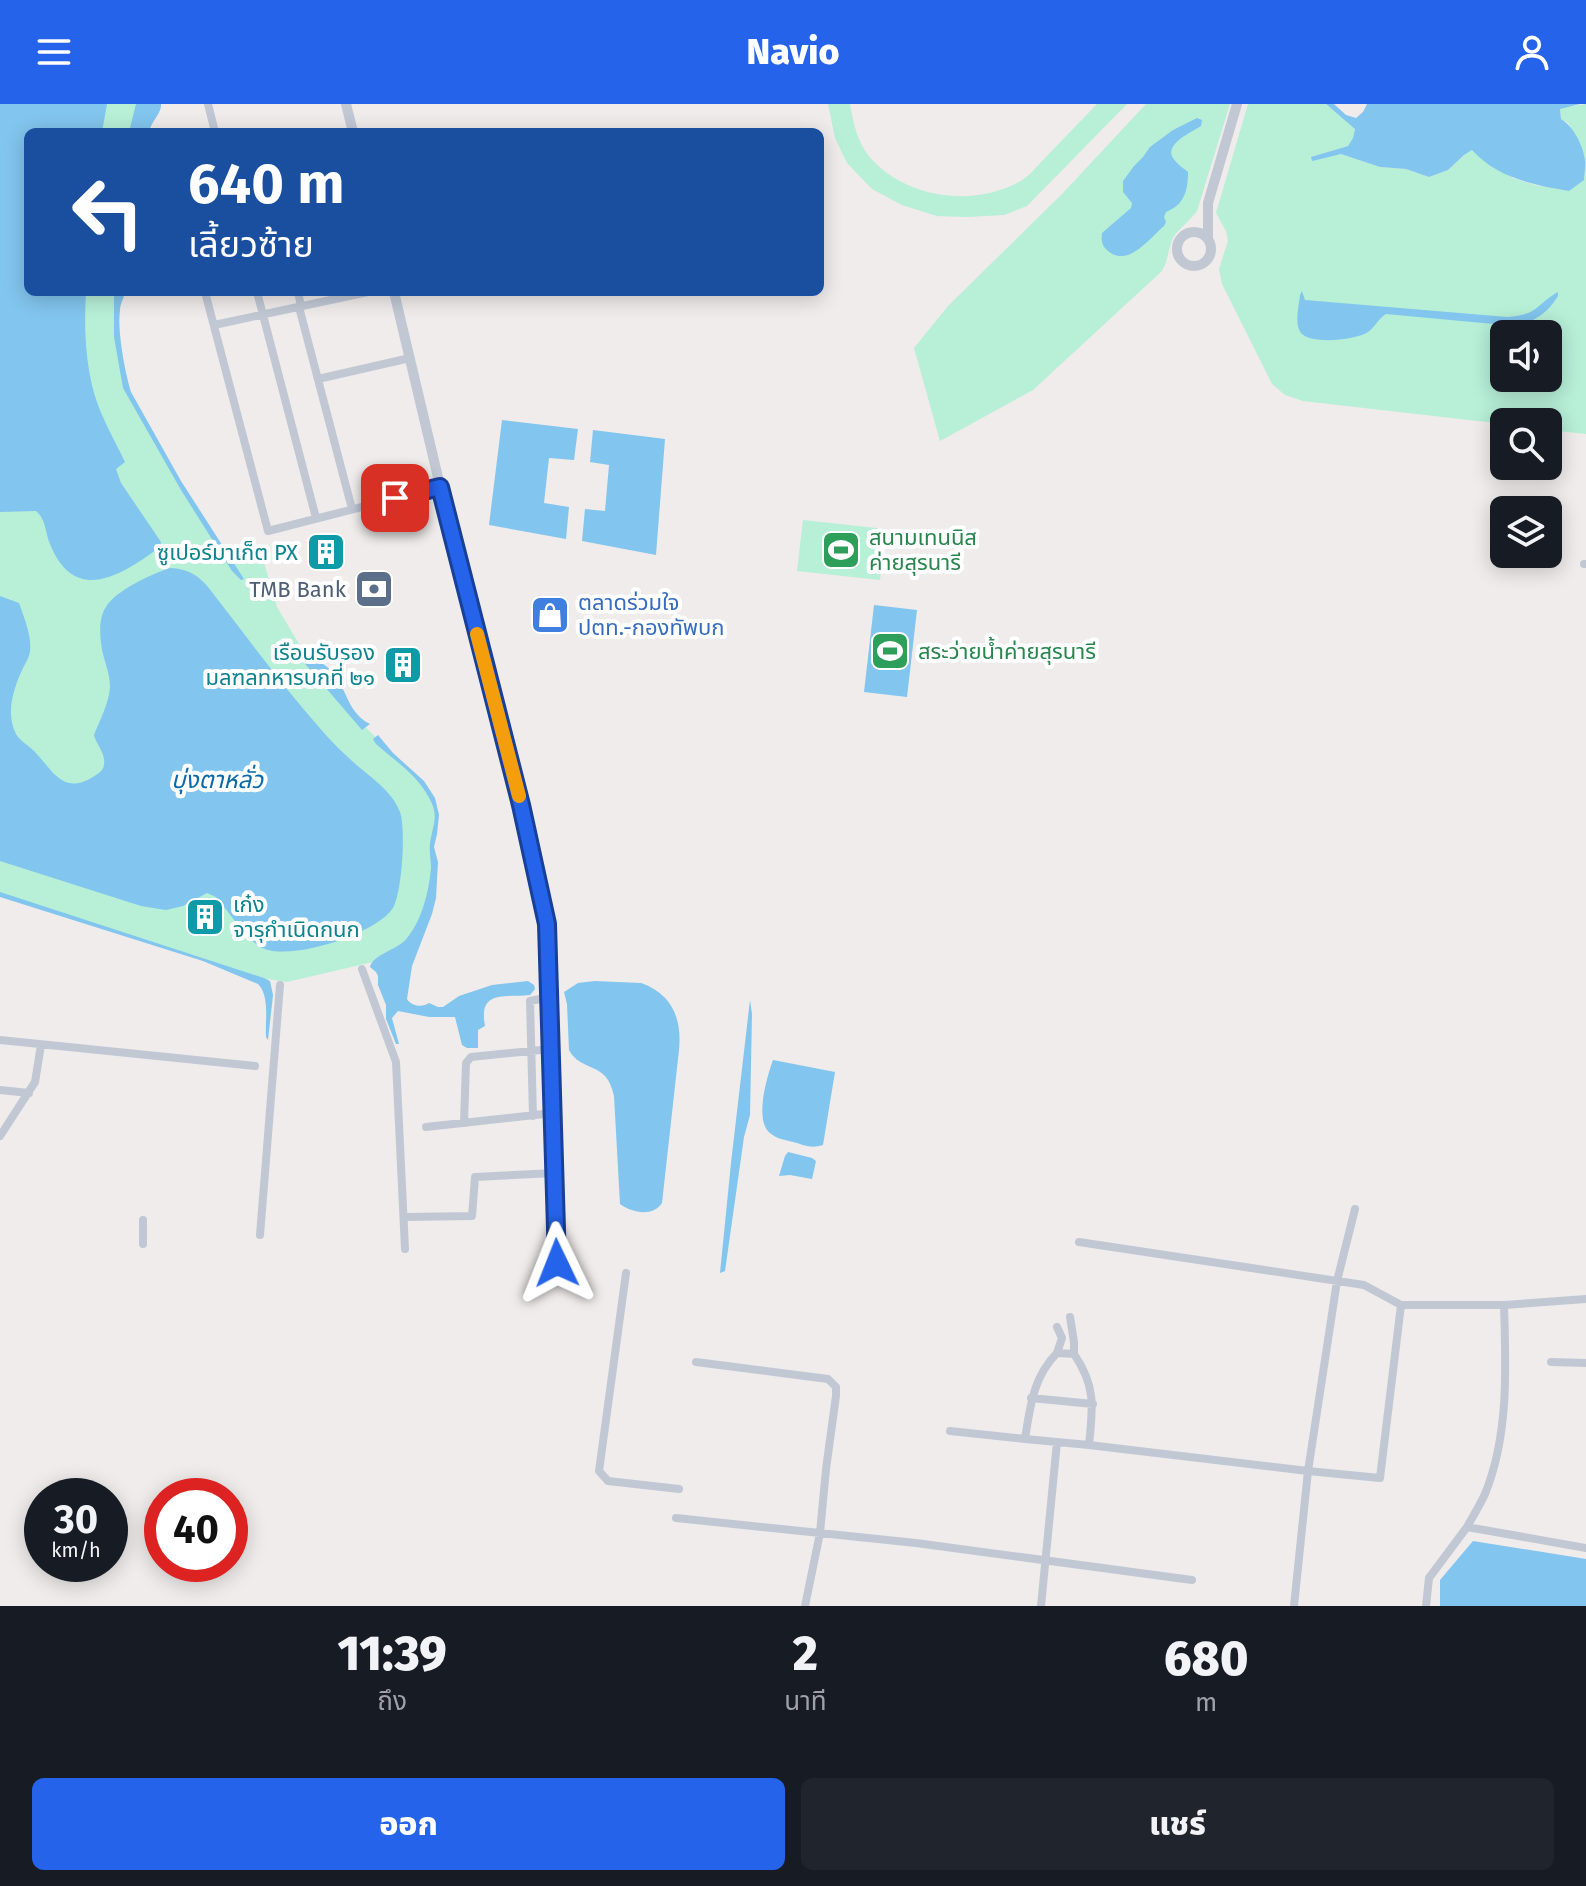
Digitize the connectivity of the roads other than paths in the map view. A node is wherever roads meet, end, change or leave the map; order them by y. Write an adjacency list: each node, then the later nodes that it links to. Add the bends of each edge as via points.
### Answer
1 (208, 104): 4 (street)
2 (346, 104): 5 (street)
3 (1237, 104): 6 (street)
4 (214, 128)
5 (350, 128)
6 (1207, 209): 7 (street); 8 (street)
7 (1190, 232): 8 (street); 8 (street, via 1177,249 1186,264 1208,259)
8 (1208, 239)
9 (206, 296): 16 (street)
10 (258, 296): 15 (street)
11 (299, 296): 14 (street)
12 (349, 296): 14 (street)
13 (395, 296): 17 (street)
14 (300, 306): 15 (street); 18 (street)
15 (263, 314): 16 (street); 21 (street)
16 (214, 325): 21 (street, via 268,531)
17 (410, 358): 18 (street); 19 (street)
18 (318, 379): 20 (street)
19 (440, 487): 20 (street); 24 (street, via 545,910)
20 (352, 509): 21 (street)
21 (316, 518)
22 (362, 969): 39 (street, via 396,1062)
23 (280, 985): 41 (street)
24 (550, 997): 27 (street); 28 (street, via 530,1001)
25 (0, 1040): 26 (street)
26 (41, 1045): 29 (street); 31 (street, via 37,1078)
27 (551, 1049): 28 (street); 32 (street)
28 (531, 1051): 33 (street); 34 (street, via 471,1057 466,1063)
29 (255, 1066)
30 (0, 1090): 31 (street)
31 (29, 1093): 36 (street)
32 (553, 1113): 33 (street); 37 (street)
33 (533, 1116): 34 (street)
34 (464, 1123): 35 (street)
35 (426, 1127)
36 (0, 1136)
37 (555, 1173): 39 (street, via 475,1177 472,1216); 45 (street)
38 (1355, 1209): 47 (street)
39 (405, 1217): 44 (street)
40 (143, 1220): 43 (street)
41 (260, 1235)
42 (1079, 1242): 47 (street)
43 (143, 1244)
44 (405, 1249)
45 (557, 1263)
46 (626, 1273): 65 (street, via 599,1471 608,1481)
47 (1337, 1281): 49 (street, via 1364,1285); 64 (street)
48 (1586, 1299): 50 (street)
49 (1401, 1305): 50 (street); 64 (street, via 1380,1478)
50 (1504, 1305): 67 (street, via 1500,1437 1485,1494)
51 (1070, 1317): 54 (street)
52 (1057, 1327): 53 (street, via 1062,1338)
53 (1057, 1353): 54 (street); 58 (street)
54 (1074, 1354): 59 (street, via 1085,1370)
55 (696, 1362): 68 (street, via 828,1379 836,1387)
56 (1551, 1362): 57 (street)
57 (1586, 1363)
58 (1031, 1398): 59 (street); 61 (street)
59 (1093, 1404): 63 (street)
60 (950, 1431): 61 (street)
61 (1025, 1439): 62 (street)
62 (1057, 1442): 63 (street); 70 (street)
63 (1089, 1445): 64 (street)
64 (1308, 1471): 74 (street)
65 (679, 1489)
66 (676, 1518): 68 (street)
67 (1467, 1527): 69 (street); 75 (street, via 1429,1578)
68 (820, 1533): 70 (street); 72 (street)
69 (1586, 1548)
70 (1046, 1561): 71 (street); 73 (street)
71 (1192, 1580)
72 (805, 1606)
73 (1041, 1606)
74 (1294, 1606)
75 (1426, 1606)

